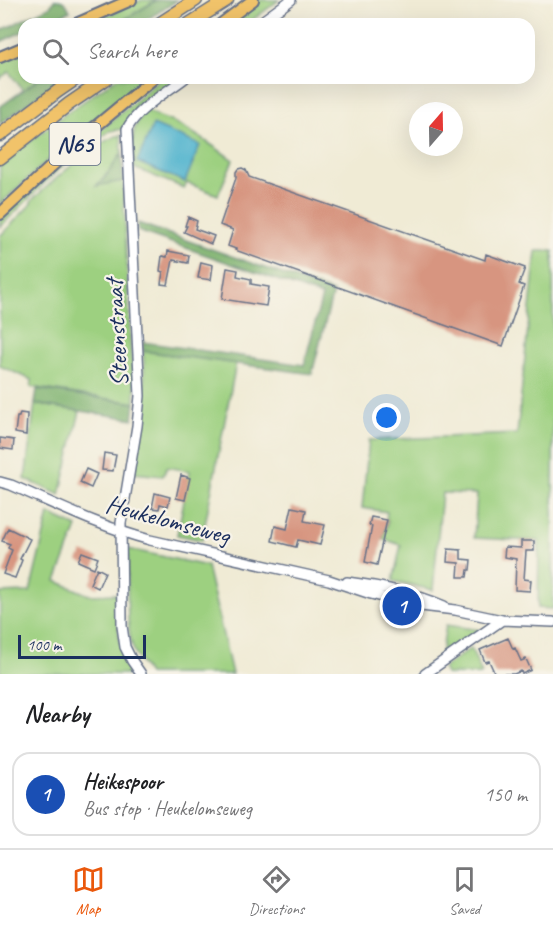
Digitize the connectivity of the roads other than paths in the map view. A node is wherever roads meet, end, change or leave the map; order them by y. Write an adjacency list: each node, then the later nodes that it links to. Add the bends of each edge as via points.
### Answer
1 (131, 0): 6 (main road)
2 (196, 0): 7 (highway)
3 (227, 0): 8 (highway)
4 (253, 0): 9 (main road)
5 (291, 0): 10 (street)
6 (90, 18)
7 (168, 18)
8 (198, 18)
9 (229, 18)
10 (266, 18)
11 (18, 50): 12 (main road)
12 (0, 57)
13 (68, 84): 17 (highway)
14 (98, 84): 18 (highway)
15 (147, 84): 19 (main road, N65)
16 (178, 84): 21 (street, Steenstraat, via 143,110 127,129 140,396)
17 (0, 135)
18 (0, 158)
19 (0, 214)
20 (0, 482): 21 (street, Heukelomseweg)
21 (121, 532): 22 (street, Heukelomseweg, via 329,580 373,585); 24 (street, Steenstraat, via 125,647)
22 (502, 620): 23 (street, Heukelomseweg); 25 (street)
23 (553, 622)
24 (141, 674)
25 (425, 674)

